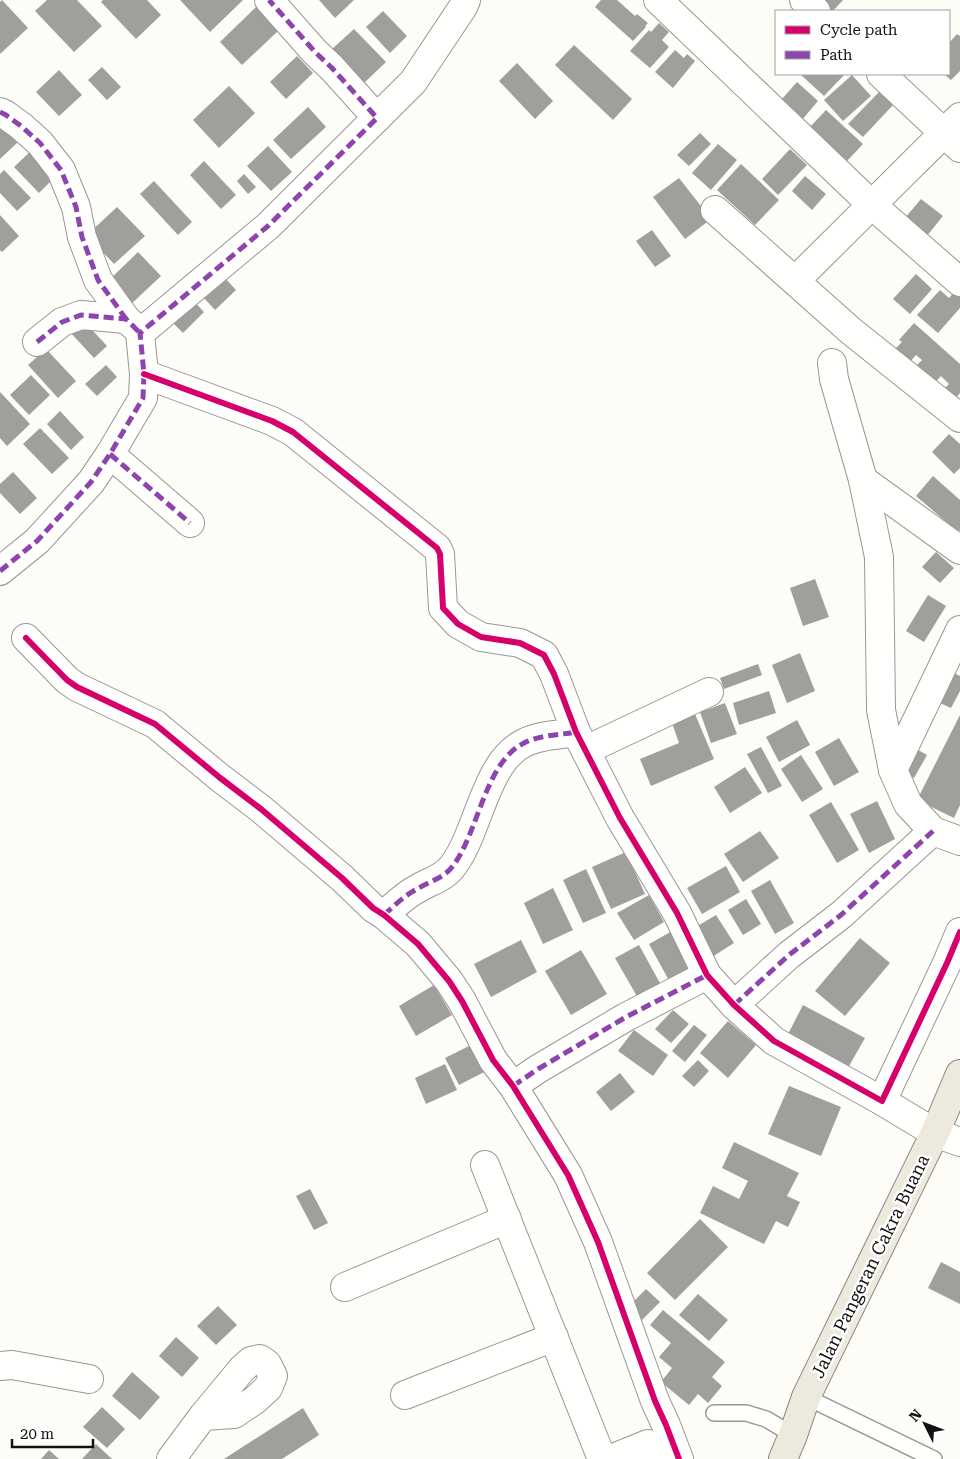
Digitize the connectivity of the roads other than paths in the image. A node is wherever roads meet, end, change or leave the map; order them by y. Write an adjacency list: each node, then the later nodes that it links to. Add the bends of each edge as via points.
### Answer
1 (269, 0): 8 (street)
2 (466, 0): 8 (street, via 413,82)
3 (658, 0): 10 (street)
4 (804, 0): 5 (street)
5 (815, 10)
6 (882, 75): 9 (street)
7 (0, 112): 14 (street, via 40,143 61,170 98,280)
8 (377, 118): 14 (street, via 268,226)
9 (954, 132): 10 (street)
10 (872, 205): 12 (street); 13 (street)
11 (715, 210): 12 (street)
12 (795, 280): 18 (street, via 851,331)
13 (960, 282)
14 (133, 326): 15 (street, via 80,315 62,322); 17 (street)
15 (37, 342)
16 (832, 363): 20 (street)
17 (144, 374): 19 (street, via 143,398); 27 (street, via 272,421 293,432 436,548 440,554 443,608 458,624 481,637 520,643 544,655)
18 (960, 418)
19 (110, 454): 21 (street); 23 (street, via 91,482 37,541)
20 (863, 480): 22 (street); 28 (street, via 879,557 881,710)
21 (190, 523)
22 (960, 550)
23 (0, 570)
24 (960, 630): 28 (street)
25 (26, 638): 31 (street, via 77,687 155,724)
26 (709, 692): 27 (street)
27 (581, 741): 31 (street, via 541,738 524,743 511,752 500,764 470,837 451,869 415,889); 34 (street, via 620,818 677,913)
28 (893, 770): 29 (street, via 908,804)
29 (933, 831): 30 (street); 35 (street, via 842,915 789,955)
30 (960, 841)
31 (384, 915): 37 (street, via 418,944 449,981 493,1060)
32 (960, 932): 33 (street)
33 (953, 966): 38 (street)
34 (707, 975): 35 (street); 37 (street, via 626,1017)
35 (734, 1005): 38 (street, via 774,1041)
36 (959, 1077): 39 (main road, Jalan Pangeran Cakra Buana)
37 (512, 1086): 55 (street, via 568,1175 598,1242 655,1402)
38 (882, 1101): 39 (street)
39 (949, 1138): 47 (main road, Jalan Pangeran Cakra Buana)
40 (485, 1165): 41 (street)
41 (507, 1219): 42 (street); 43 (street)
42 (345, 1287)
43 (554, 1337): 46 (street); 52 (street)
44 (0, 1366): 45 (street, via 12,1365)
45 (89, 1379)
46 (405, 1395)
47 (814, 1401): 50 (main road, Jalan Pangeran Cakra Buana); 56 (lane)
48 (714, 1413): 50 (lane, via 746,1413 766,1419)
49 (203, 1416): 51 (street)
50 (788, 1447)
51 (171, 1459)
52 (602, 1459)
53 (611, 1459): 54 (street, via 648,1444)
54 (656, 1459)
55 (679, 1459)
56 (934, 1459)

